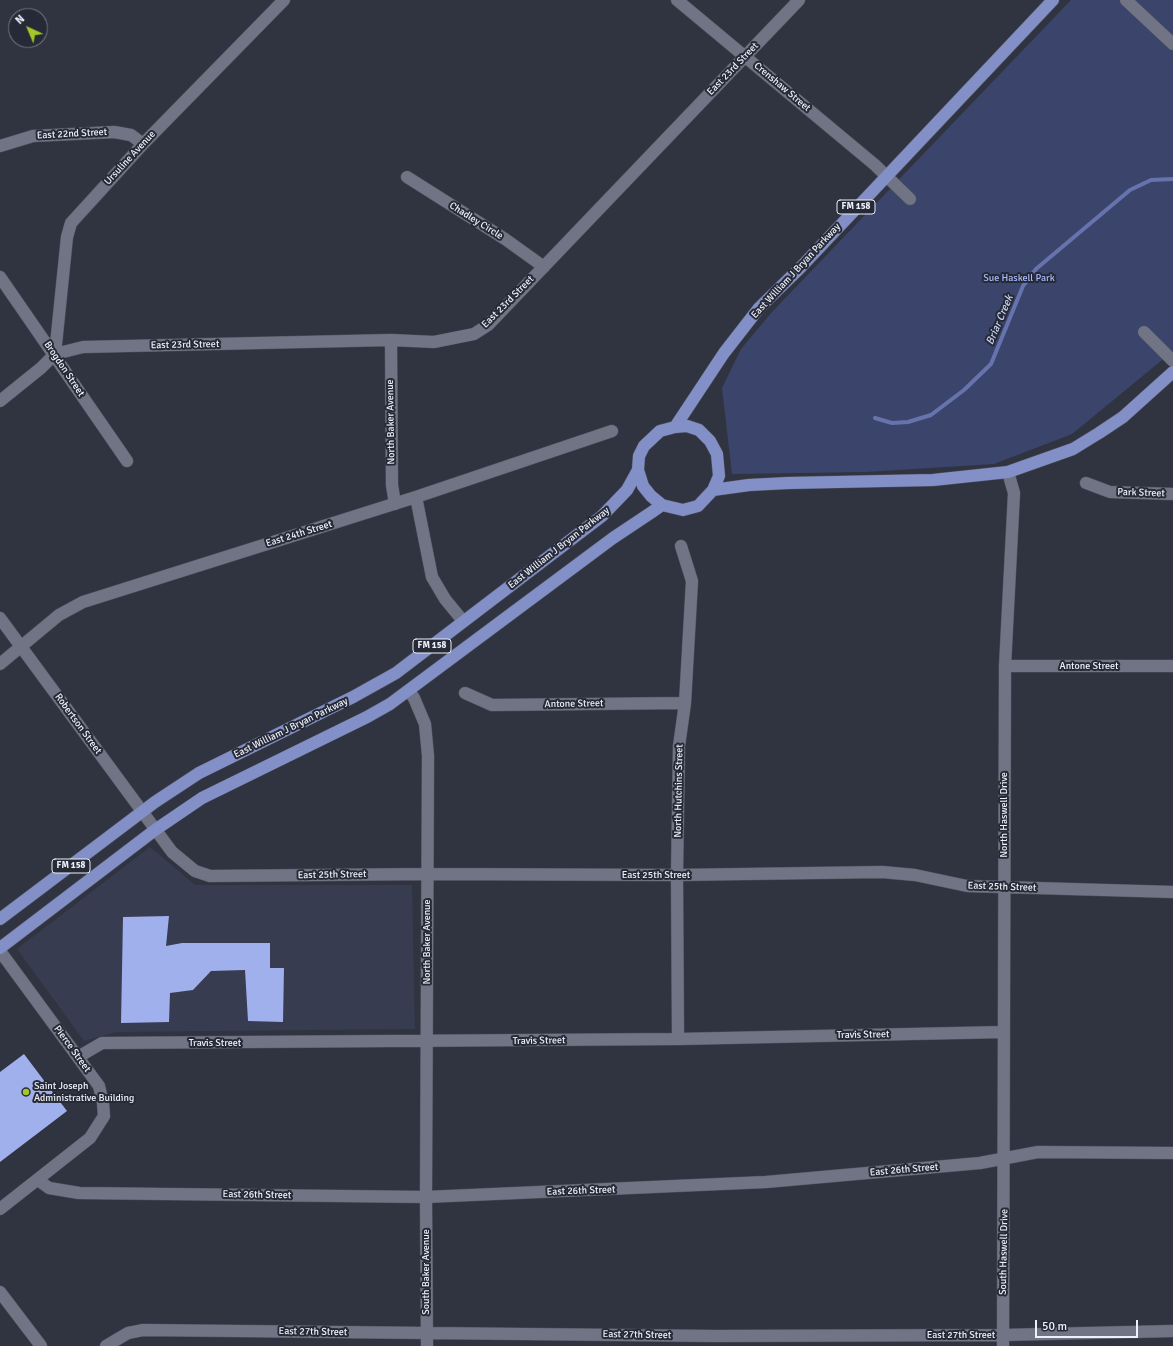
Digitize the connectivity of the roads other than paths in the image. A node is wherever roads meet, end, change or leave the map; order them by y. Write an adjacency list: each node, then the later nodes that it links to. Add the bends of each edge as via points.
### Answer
1 (284, 0): 8 (street, Ursuline Avenue)
2 (677, 0): 7 (street, Crenshaw Street)
3 (799, 0): 7 (street, East 23rd Street)
4 (1052, 0): 10 (main road, East William J Bryan Parkway / FM 158)
5 (1126, 0): 6 (street)
6 (1173, 44)
7 (745, 57): 10 (street, Crenshaw Street); 13 (street, East 23rd Street)
8 (143, 144): 9 (street, East 22nd Street, via 132,135 114,132 33,136); 17 (street, Ursuline Avenue, via 71,223 67,237)
9 (0, 146)
10 (886, 175): 12 (street, Crenshaw Street); 21 (main road, East William J Bryan Parkway / FM 158, via 759,308 724,353)
11 (407, 177): 13 (street, Chadley Circle)
12 (910, 199)
13 (544, 267): 16 (street, East 23rd Street, via 488,325 474,334 434,342)
14 (0, 277): 17 (street, Brogdon Street)
15 (1144, 332): 18 (street)
16 (391, 340): 17 (street, East 23rd Street, via 83,347); 30 (street, North Baker Avenue, via 392,485)
17 (55, 354): 20 (street); 23 (street, Brogdon Street)
18 (1173, 361)
19 (1173, 372): 25 (main road, via 1123,417 1073,449)
20 (0, 401)
21 (675, 427): 24 (main road, East William J Bryan Parkway / FM 158, via 660,432 648,442 640,456); 27 (main road, via 693,427 710,441 719,464 719,476)
22 (612, 432): 29 (street, East 24th Street)
23 (127, 461)
24 (638, 470): 31 (main road, via 643,486); 34 (main road, East William J Bryan Parkway / FM 158, via 626,490 602,516)
25 (1008, 472): 27 (main road, via 933,480 788,483); 37 (street, North Haswell Drive, via 1014,493)
26 (1086, 483): 28 (street, Park Street, via 1110,492)
27 (713, 490): 31 (main road, via 704,501 692,508 676,510)
28 (1173, 494)
29 (416, 497): 30 (street, East 24th Street); 34 (street, via 432,577 445,599)
30 (395, 504): 35 (street, East 24th Street, via 83,602 59,615)
31 (662, 505): 39 (main road, FM 158, via 613,538)
32 (681, 546): 41 (street, North Hutchins Street, via 692,581)
33 (0, 618): 35 (street, Robertson Street)
34 (463, 621): 42 (main road, East William J Bryan Parkway / FM 158, via 379,684 199,773)
35 (22, 647): 36 (street, East 24th Street); 42 (street, Robertson Street)
36 (0, 664)
37 (1005, 666): 38 (street, Antone Street); 46 (street, North Haswell Drive)
38 (1173, 666)
39 (409, 691): 43 (main road, FM 158, via 367,717 202,798); 44 (street, North Baker Avenue, via 425,724 428,756)
40 (465, 693): 41 (street, Antone Street, via 492,705)
41 (685, 702): 45 (street, North Hutchins Street, via 679,746)
42 (142, 812): 43 (street, Robertson Street); 48 (main road, East William J Bryan Parkway / FM 158)
43 (156, 830): 44 (street, East 25th Street, via 172,852 184,863 195,871 210,876); 49 (main road, FM 158)
44 (428, 874): 45 (street, East 25th Street); 52 (street, North Baker Avenue)
45 (677, 875): 46 (street, East 25th Street, via 882,872 915,874 967,886); 51 (street, North Hutchins Street)
46 (1004, 886): 47 (street, East 25th Street); 50 (street, North Haswell Drive)
47 (1173, 892)
48 (0, 919)
49 (0, 949): 53 (street, Pierce Street)
50 (1004, 1032): 51 (street, Travis Street); 55 (street, North Haswell Drive)
51 (678, 1039): 52 (street, Travis Street)
52 (427, 1042): 53 (street, Travis Street, via 102,1043); 57 (street, North Baker Avenue)
53 (78, 1057): 56 (street, Pierce Street, via 99,1086 104,1116 90,1138)
54 (1173, 1153): 55 (street, East 26th Street, via 1038,1152)
55 (1005, 1158): 57 (street, East 26th Street, via 980,1163 766,1182); 62 (street, South Haswell Drive)
56 (38, 1180): 57 (street, East 26th Street, via 49,1188 80,1193); 58 (street)
57 (426, 1197): 61 (street, South Baker Avenue)
58 (0, 1209)
59 (0, 1292): 65 (street)
60 (1173, 1331): 62 (street, East 27th Street)
61 (427, 1333): 63 (street, East 27th Street); 66 (street, East 27th Street, via 142,1330 128,1333); 67 (street, South Baker Avenue)
62 (1003, 1340): 64 (street, East 27th Street)
63 (714, 1341): 64 (street, East 27th Street)
64 (885, 1341)
65 (41, 1346)
66 (106, 1346)
67 (427, 1346)

